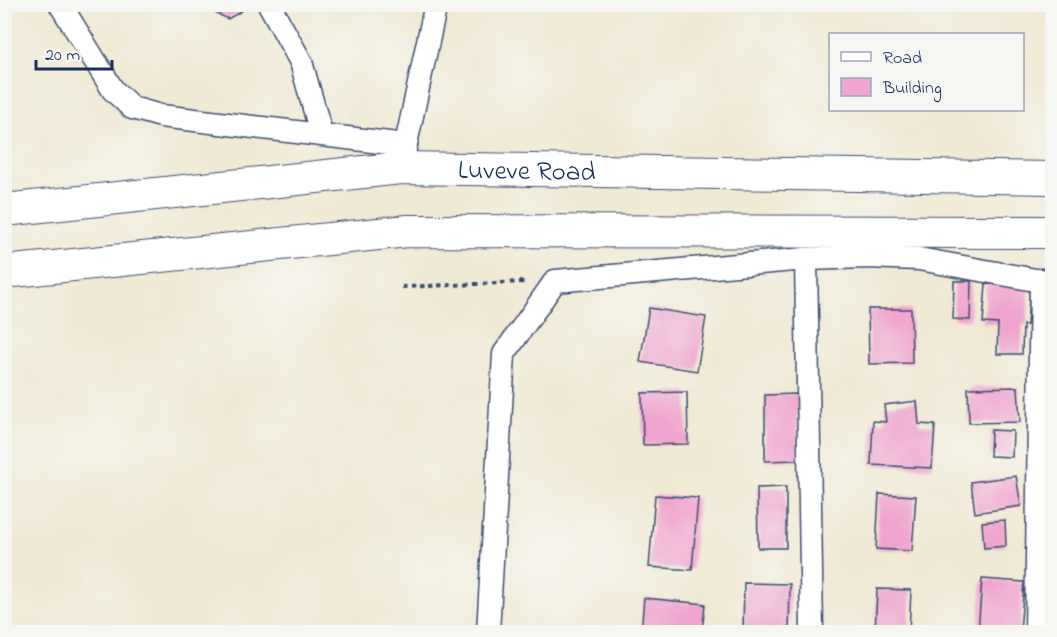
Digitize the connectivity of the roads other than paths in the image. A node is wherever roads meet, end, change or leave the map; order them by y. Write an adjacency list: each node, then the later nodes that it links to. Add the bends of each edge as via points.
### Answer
1 (60, 4): 4 (street, via 112,90 132,108 161,116)
2 (269, 4): 4 (street, via 301,62)
3 (436, 4): 5 (street)
4 (321, 134): 5 (street)
5 (404, 157): 6 (street, Luveve Road); 7 (street, Luveve Road)
6 (1053, 178)
7 (4, 210)
8 (1053, 232): 10 (street, via 408,231)
9 (806, 259): 11 (street, via 919,259); 13 (street, via 555,281 504,354); 14 (street)
10 (4, 272)
11 (1047, 281): 12 (street)
12 (1047, 380): 15 (street)
13 (488, 633)
14 (812, 633)
15 (1036, 633)

